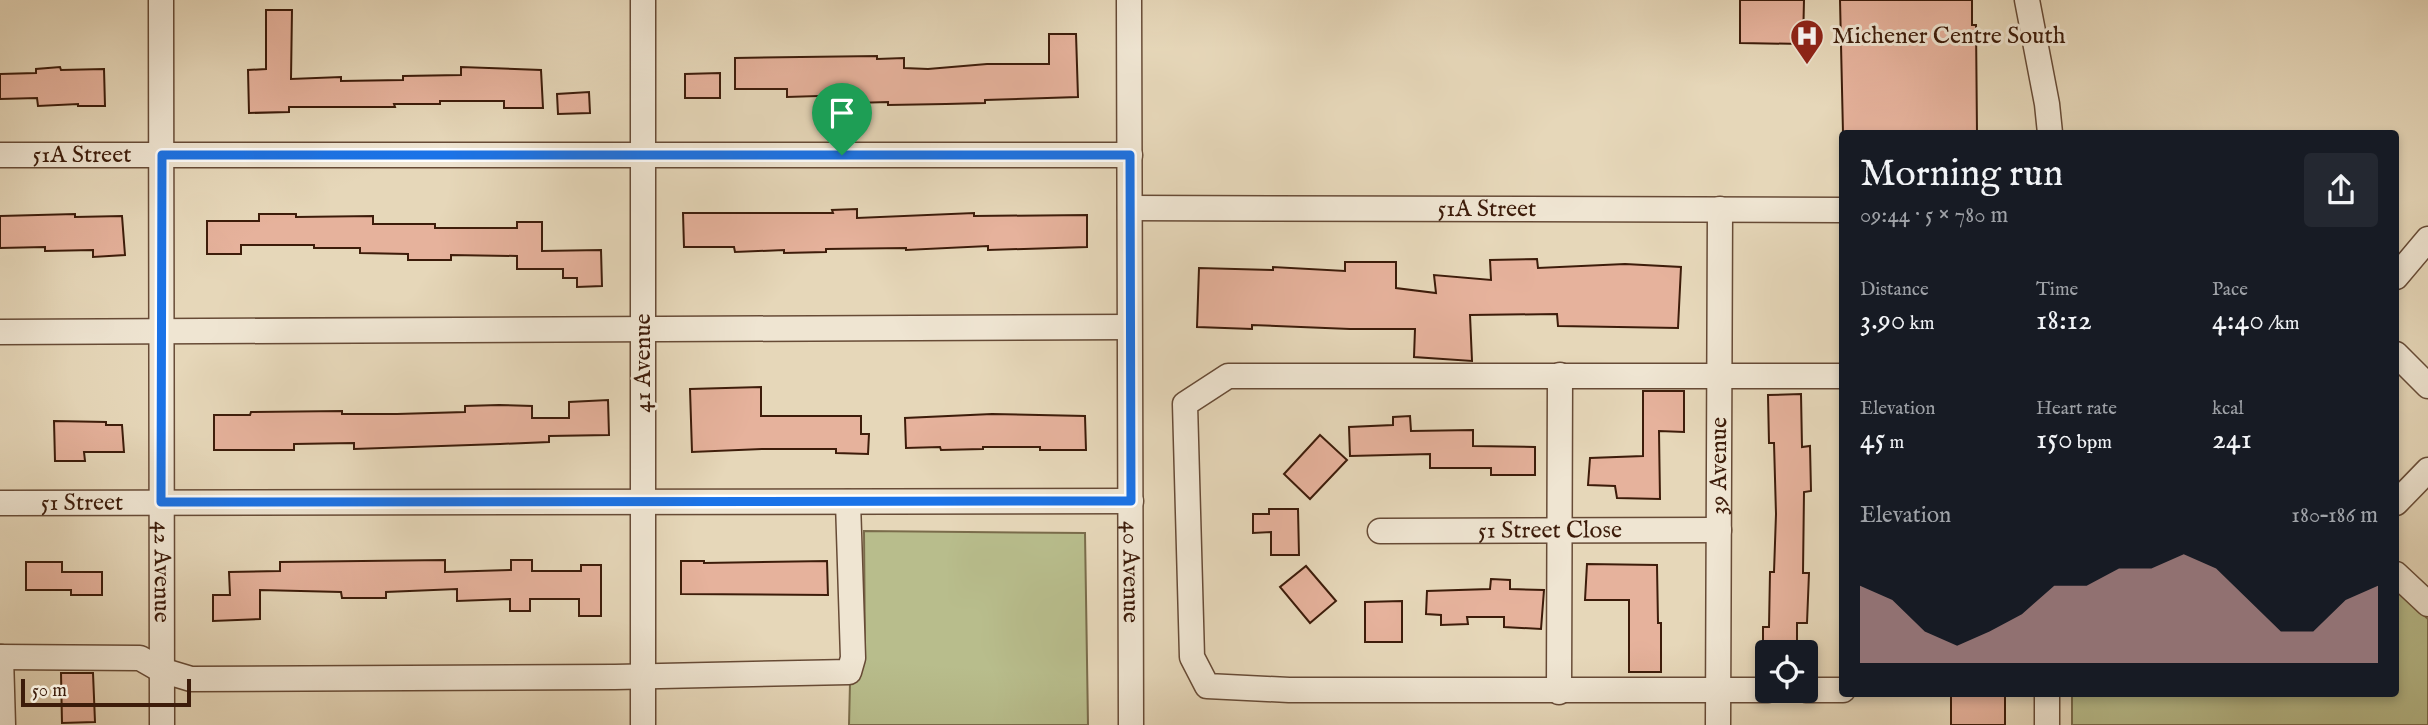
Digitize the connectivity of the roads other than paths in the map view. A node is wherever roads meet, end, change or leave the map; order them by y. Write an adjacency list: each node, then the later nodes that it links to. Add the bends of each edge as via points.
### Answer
1 (161, 0): 7 (street, 42 Avenue)
2 (643, 0): 8 (street, 41 Avenue)
3 (1129, 0): 9 (street, 40 Avenue)
4 (2027, 0): 5 (street)
5 (2050, 130)
6 (0, 155): 7 (street, 51A Street)
7 (162, 155): 8 (street, 51A Street); 18 (street, 42 Avenue)
8 (644, 155): 9 (street, 51A Street); 16 (street, 41 Avenue)
9 (1130, 155): 10 (street, 40 Avenue)
10 (1130, 208): 11 (street, 51A Street); 15 (street, 40 Avenue)
11 (1720, 209): 12 (street, 51A Street); 21 (street, 39 Avenue)
12 (1839, 210)
13 (2428, 239): 14 (street)
14 (2399, 273)
15 (1129, 327): 16 (street); 26 (street, 40 Avenue)
16 (643, 331): 18 (street); 28 (street, 41 Avenue)
17 (0, 332): 18 (street)
18 (161, 332): 27 (street, 42 Avenue)
19 (2399, 357): 23 (street)
20 (1560, 375): 21 (street); 31 (street); 43 (street, via 1228,376 1185,404 1192,657 1207,685)
21 (1720, 376): 22 (street); 32 (street, 39 Avenue)
22 (1839, 376)
23 (2428, 386)
24 (2428, 470): 25 (street)
25 (2399, 500)
26 (1131, 501): 29 (street, 51 Street); 48 (street, 40 Avenue)
27 (161, 502): 28 (street, 51 Street); 30 (street, 51 Street); 37 (street, 42 Avenue)
28 (643, 502): 29 (street, 51 Street); 38 (street, 41 Avenue)
29 (848, 502): 38 (street, via 853,658 849,672)
30 (0, 503)
31 (1558, 529): 32 (street, 51 Street Close); 33 (street, 51 Street Close); 43 (street)
32 (1719, 530): 39 (street, 39 Avenue)
33 (1380, 531)
34 (2399, 577): 35 (street)
35 (2428, 604)
36 (0, 657): 37 (street, via 140,658); 45 (street)
37 (161, 670): 38 (street, via 191,679); 46 (street, 42 Avenue)
38 (643, 677): 47 (street, 41 Avenue)
39 (1718, 690): 40 (street); 43 (street); 49 (street, 39 Avenue)
40 (1755, 690)
41 (1818, 690): 42 (street)
42 (1839, 690)
43 (1559, 692)
44 (2047, 697): 50 (street)
45 (3, 725)
46 (162, 725)
47 (643, 725)
48 (1131, 725)
49 (1718, 725)
50 (2047, 725)

